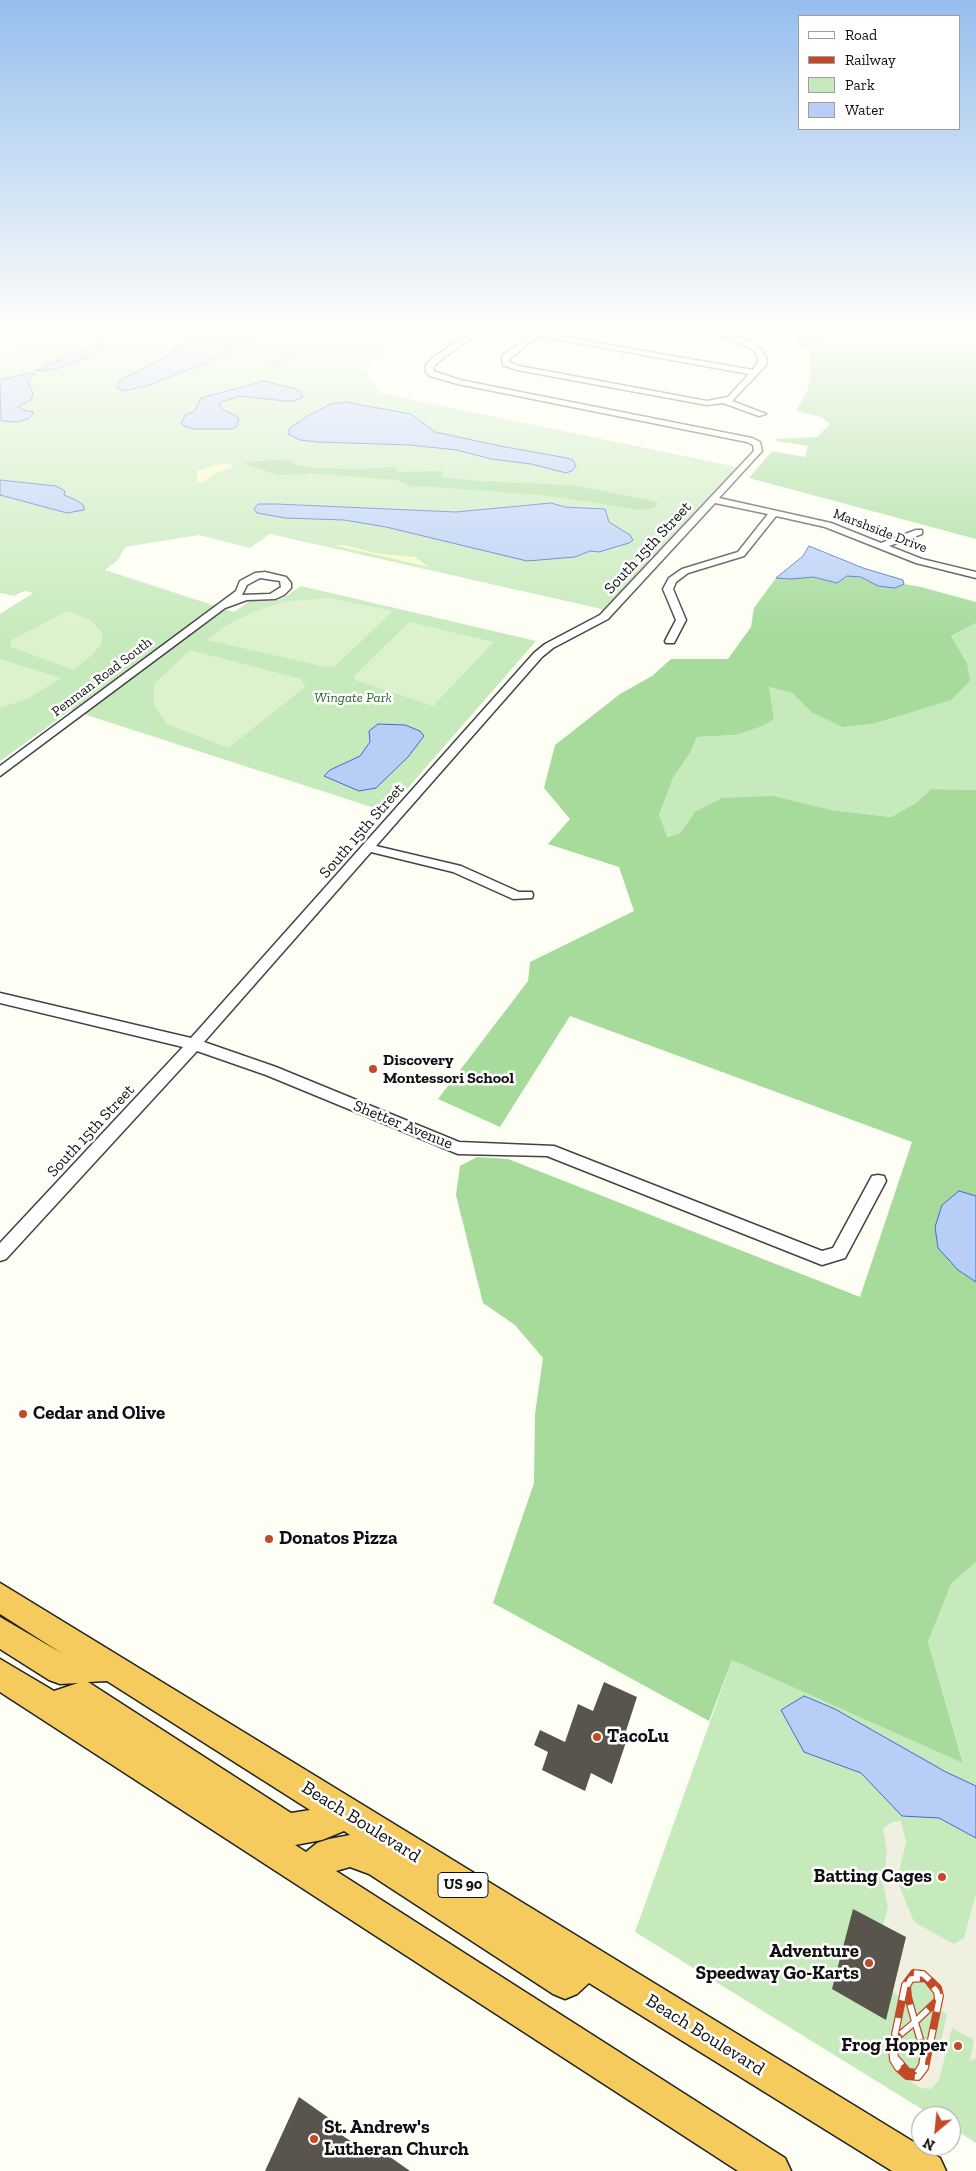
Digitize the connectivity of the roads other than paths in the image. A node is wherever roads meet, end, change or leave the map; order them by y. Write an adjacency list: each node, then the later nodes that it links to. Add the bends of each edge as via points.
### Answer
1 (715, 433): 2 (street, South 15th Street, via 749,440 757,445 758,451)
2 (715, 500): 3 (street, Marshside Drive); 12 (street, South 15th Street, via 604,617 538,655)
3 (773, 514): 5 (street, Marshside Drive, via 828,525); 10 (street, via 741,554 685,571 672,580 668,589 681,620)
4 (920, 532): 5 (street)
5 (881, 546): 6 (street, Marshside Drive, via 919,561)
6 (976, 575)
7 (241, 587): 8 (street, via 243,592); 8 (street, Penman Road South, via 258,576 273,575 286,583 281,594); 9 (street, Penman Road South, via 240,592)
8 (254, 597): 9 (street, Penman Road South)
9 (221, 606): 11 (street, Penman Road South)
10 (670, 641)
11 (0, 772)
12 (370, 848): 13 (street, via 457,869 518,896); 15 (street, South 15th Street)
13 (527, 894)
14 (0, 998): 15 (street, Shetter Avenue)
15 (194, 1044): 16 (street, Shetter Avenue, via 271,1071 458,1148 548,1150 822,1258 839,1253); 17 (street, South 15th Street)
16 (878, 1181)
17 (0, 1254)
18 (0, 1597): 20 (highway, Beach Boulevard / US 90)
19 (0, 1632): 20 (highway, via 60,1669)
20 (110, 1666): 23 (highway, Beach Boulevard / US 90)
21 (0, 1674): 22 (highway)
22 (52, 1707): 23 (highway, via 84,1696 288,1830 322,1824); 24 (highway)
23 (346, 1814): 25 (highway, Beach Boulevard / US 90)
24 (308, 1872): 25 (highway, via 329,1854 350,1851 378,1861 565,1982); 26 (highway)
25 (586, 1962): 27 (highway, Beach Boulevard / US 90)
26 (772, 2171)
27 (927, 2171)

